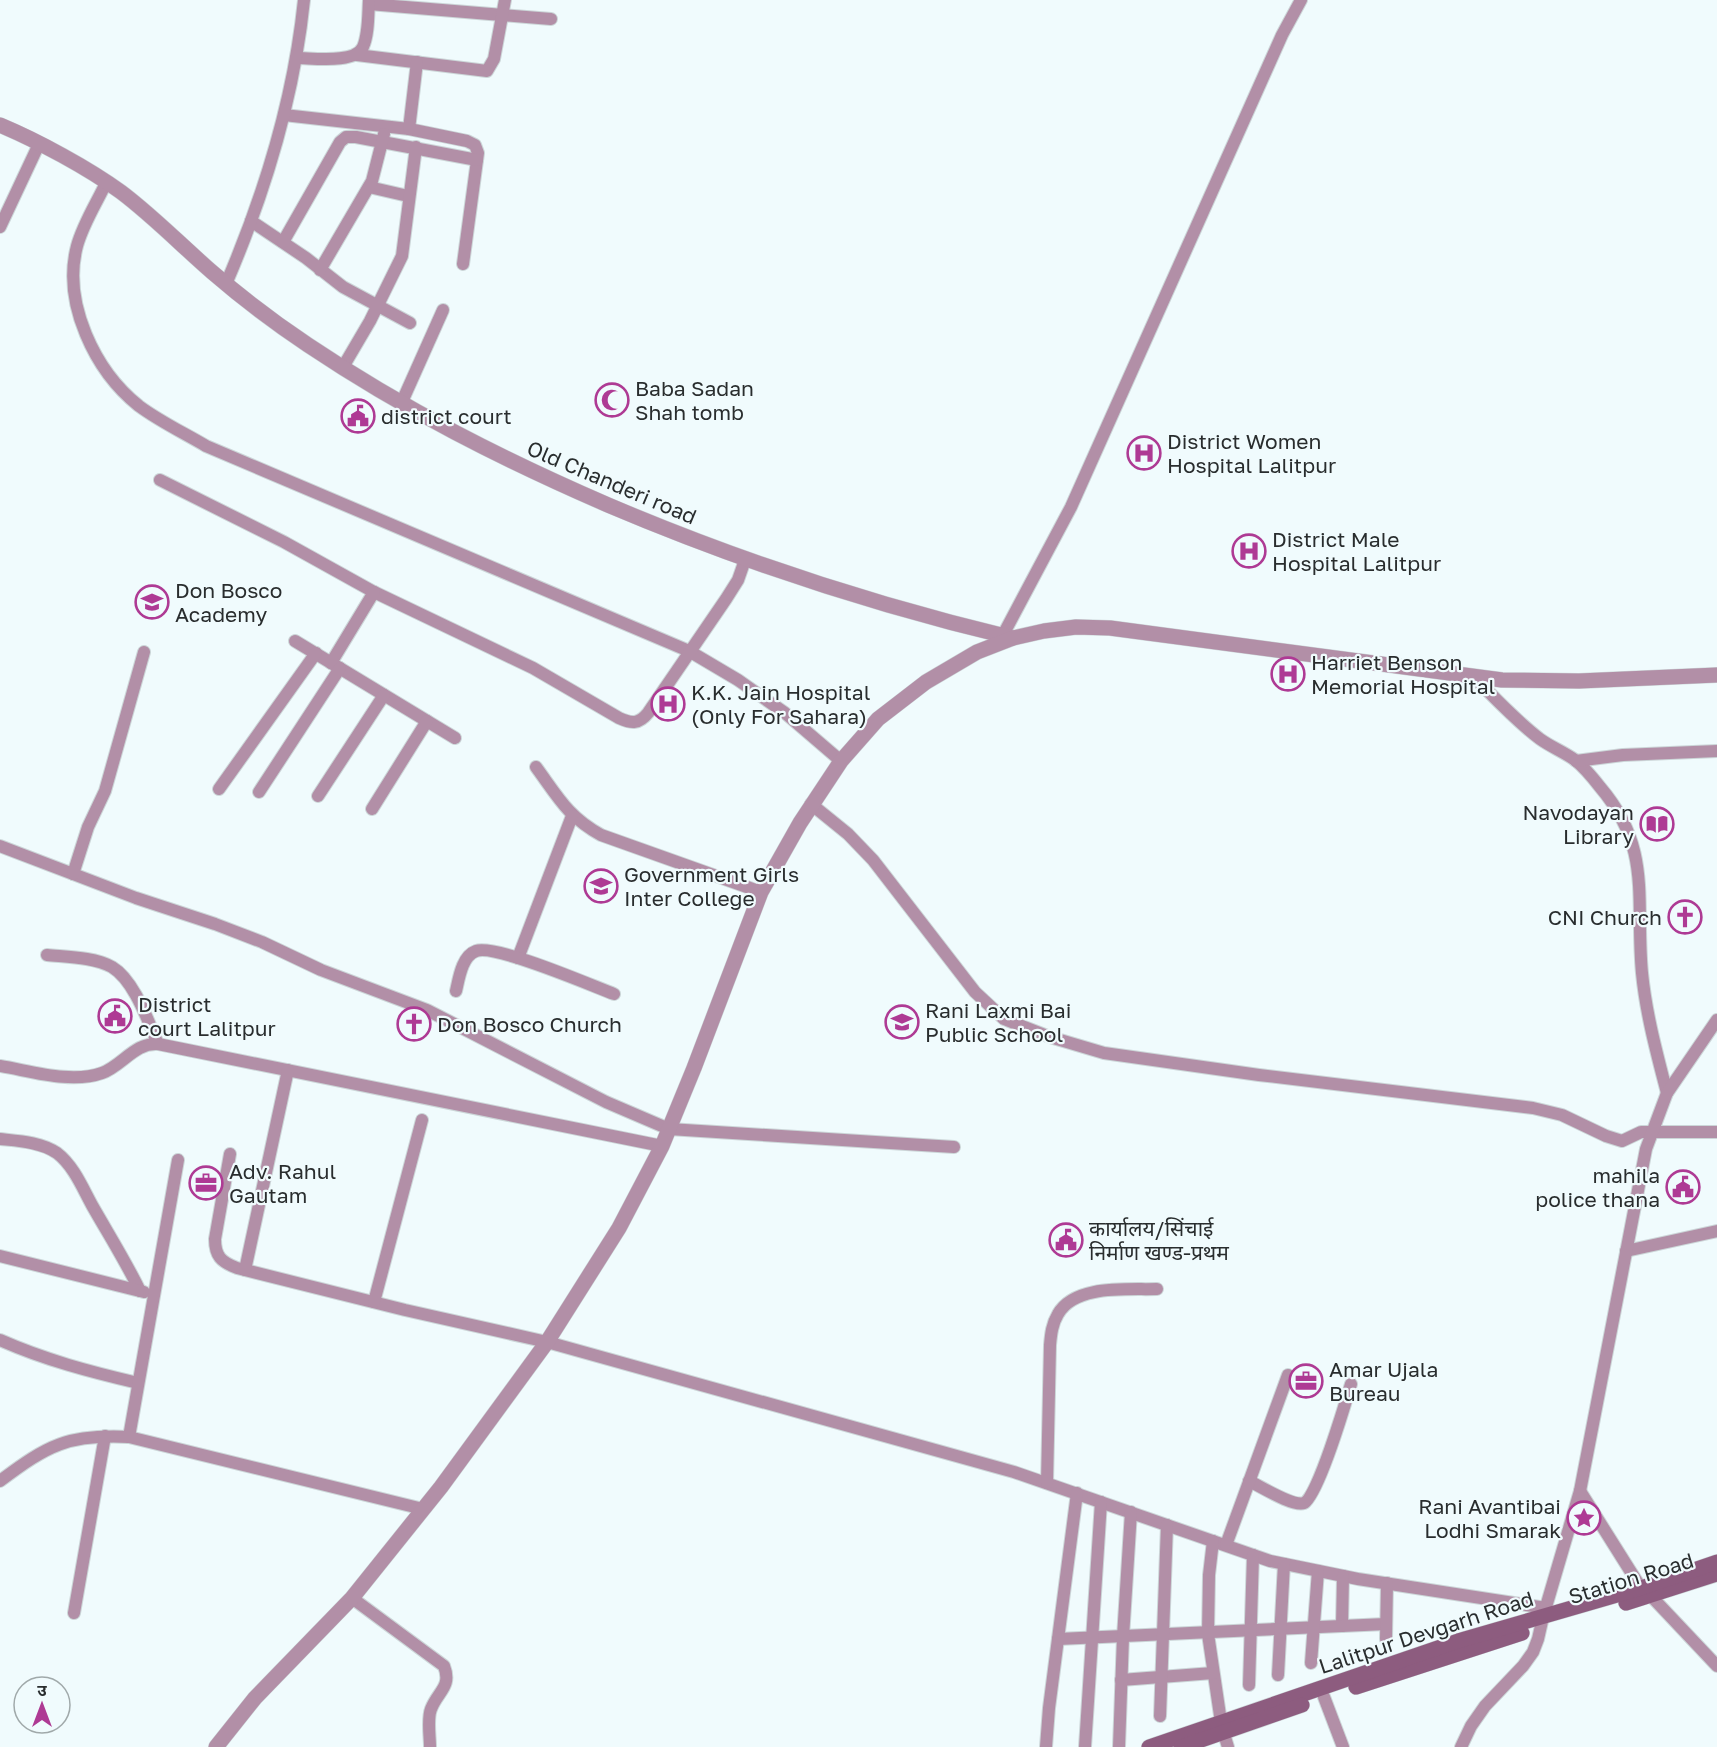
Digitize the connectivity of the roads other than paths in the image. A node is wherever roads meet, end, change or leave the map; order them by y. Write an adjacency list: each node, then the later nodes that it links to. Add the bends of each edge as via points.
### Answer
1 (304, 0): 8 (street)
2 (505, 0): 5 (street)
3 (1301, 0): 35 (street, via 1071,507)
4 (369, 2): 5 (street); 7 (street, via 363,47)
5 (504, 14): 6 (street); 9 (street, via 494,59 487,71)
6 (551, 19)
7 (357, 55): 8 (street); 9 (street)
8 (297, 58): 10 (street)
9 (417, 62): 13 (street)
10 (284, 115): 12 (street); 21 (street)
11 (0, 125): 15 (street, Old Chanderi road)
12 (386, 127): 13 (street); 14 (street)
13 (409, 129): 17 (street, via 471,143 477,148)
14 (383, 141): 16 (street); 18 (street); 23 (street, via 356,136 343,139)
15 (39, 144): 19 (street, Old Chanderi road); 22 (street)
16 (416, 147): 17 (street); 20 (street)
17 (477, 160): 24 (street)
18 (369, 187): 20 (street); 25 (street)
19 (114, 188): 26 (street, Old Chanderi road); 37 (street, via 87,220 77,247 75,297 94,350 116,385 140,406 206,446)
20 (408, 196): 27 (street, via 402,256)
21 (251, 221): 23 (street); 26 (street)
22 (0, 227)
23 (282, 242): 25 (street)
24 (463, 264)
25 (320, 270): 27 (street)
26 (226, 284): 30 (street, Old Chanderi road)
27 (378, 306): 29 (street); 30 (street)
28 (443, 310): 31 (street)
29 (410, 323)
30 (343, 367): 31 (street, Old Chanderi road)
31 (401, 404): 33 (street, Old Chanderi road, via 493,454)
32 (160, 480): 34 (street)
33 (745, 560): 35 (street, Old Chanderi road, via 871,601); 37 (street, via 738,580)
34 (374, 592): 37 (street, via 533,668 628,722 642,720); 40 (street)
35 (1008, 636): 42 (street, via 1076,627 1110,628); 47 (street, via 926,682 879,719)
36 (295, 641): 39 (street)
37 (689, 651): 47 (street, via 785,713)
38 (144, 652): 57 (street, via 105,791)
39 (316, 653): 40 (street); 50 (street)
40 (336, 665): 43 (street); 51 (street)
41 (1717, 675): 42 (street, via 1579,681)
42 (1473, 676): 48 (street, via 1512,716)
43 (384, 695): 44 (street); 52 (street)
44 (427, 721): 45 (street); 54 (street)
45 (455, 738)
46 (1717, 751): 48 (street)
47 (841, 761): 53 (street)
48 (1576, 761): 67 (street, via 1621,816 1635,850 1640,881 1642,972 1648,1016)
49 (536, 767): 55 (street)
50 (219, 789)
51 (259, 792)
52 (318, 796)
53 (816, 797): 58 (street); 70 (street, via 873,860 975,992 1004,1019 1025,1028 1104,1053 1533,1108 1562,1115 1622,1141 1634,1134)
54 (372, 809)
55 (572, 816): 58 (street, via 601,835); 60 (street)
56 (1, 846): 57 (street)
57 (73, 874): 69 (street, via 262,942 321,970 427,1010 606,1102)
58 (761, 892): 69 (street)
59 (47, 955): 64 (street, via 112,967 125,979 142,1007)
60 (518, 958): 61 (street, via 495,951 475,951 463,965); 62 (street)
61 (456, 991)
62 (614, 994)
63 (1717, 1020): 67 (street)
64 (158, 1044): 65 (street, via 144,1046 110,1070 91,1076); 66 (street)
65 (0, 1066)
66 (288, 1070): 73 (street); 80 (street)
67 (1668, 1094): 70 (street)
68 (422, 1120): 84 (street)
69 (669, 1129): 73 (street); 74 (street)
70 (1651, 1132): 71 (street); 78 (street)
71 (1717, 1132)
72 (0, 1139): 82 (street, via 44,1146 59,1154 75,1174)
73 (662, 1146): 86 (street, via 619,1228)
74 (954, 1147)
75 (230, 1154): 80 (street, via 215,1251 228,1265)
76 (178, 1160): 83 (street)
77 (1717, 1231): 78 (street)
78 (1626, 1251): 95 (street)
79 (0, 1256): 82 (street)
80 (245, 1270): 84 (street)
81 (1157, 1289): 94 (street, via 1097,1290 1074,1298 1059,1311 1050,1345)
82 (141, 1291): 83 (street)
83 (154, 1295): 88 (street)
84 (374, 1302): 86 (street)
85 (0, 1341): 88 (street, via 75,1368)
86 (547, 1342): 94 (street); 98 (street)
87 (1288, 1375): 93 (street)
88 (138, 1383): 91 (street)
89 (1351, 1384): 93 (street, via 1308,1502 1294,1503)
90 (105, 1436): 91 (street); 92 (street, via 58,1444 32,1457); 112 (street)
91 (129, 1437): 98 (street)
92 (0, 1481)
93 (1249, 1481): 102 (street)
94 (1047, 1483): 96 (street)
95 (1580, 1491): 110 (street); 113 (street)
96 (1077, 1494): 97 (street); 123 (street)
97 (1101, 1502): 99 (street); 122 (street)
98 (423, 1509): 111 (street)
99 (1131, 1512): 100 (street); 121 (street)
100 (1167, 1525): 101 (street); 120 (street)
101 (1213, 1541): 102 (street); 119 (street)
102 (1226, 1545): 103 (street)
103 (1253, 1555): 105 (street); 118 (street)
104 (1717, 1562): 110 (main road, Lalitpur Devgarh Road)
105 (1284, 1564): 106 (street); 117 (street)
106 (1318, 1571): 108 (street); 116 (street)
107 (1717, 1574): 110 (main road, Station Road)
108 (1343, 1576): 109 (street); 115 (street)
109 (1387, 1583): 113 (street); 114 (street)
110 (1646, 1592): 113 (main road, Lalitpur Devgarh Road); 126 (street)
111 (352, 1598): 135 (street, via 255,1698); 136 (street, via 444,1666 446,1684 430,1711)
112 (74, 1613)
113 (1543, 1617): 132 (main road); 134 (main road, Lalitpur Devgarh Road, via 1458,1641); 143 (street, via 1533,1652 1485,1706)
114 (1386, 1624): 115 (street); 124 (street)
115 (1342, 1626): 116 (street)
116 (1314, 1628): 117 (street); 125 (street)
117 (1280, 1630): 118 (street); 128 (street)
118 (1251, 1631): 119 (street); 131 (street)
119 (1208, 1634): 120 (street); 127 (street)
120 (1164, 1635): 121 (street); 129 (street)
121 (1123, 1637): 122 (street); 130 (street)
122 (1091, 1638): 123 (street); 138 (street)
123 (1058, 1639): 137 (street)
124 (1386, 1640)
125 (1311, 1663)
126 (1717, 1666)
127 (1213, 1673): 129 (street); 134 (street)
128 (1278, 1676)
129 (1162, 1677): 130 (street); 133 (street)
130 (1121, 1680): 139 (street)
131 (1249, 1684)
132 (1324, 1697): 134 (main road); 142 (street)
133 (1160, 1716)
134 (1224, 1734): 140 (main road, Lalitpur Devgarh Road); 141 (main road)
135 (216, 1747)
136 (430, 1747)
137 (1046, 1747)
138 (1085, 1747)
139 (1119, 1747)
140 (1149, 1747)
141 (1181, 1747)
142 (1343, 1747)
143 (1461, 1747)

